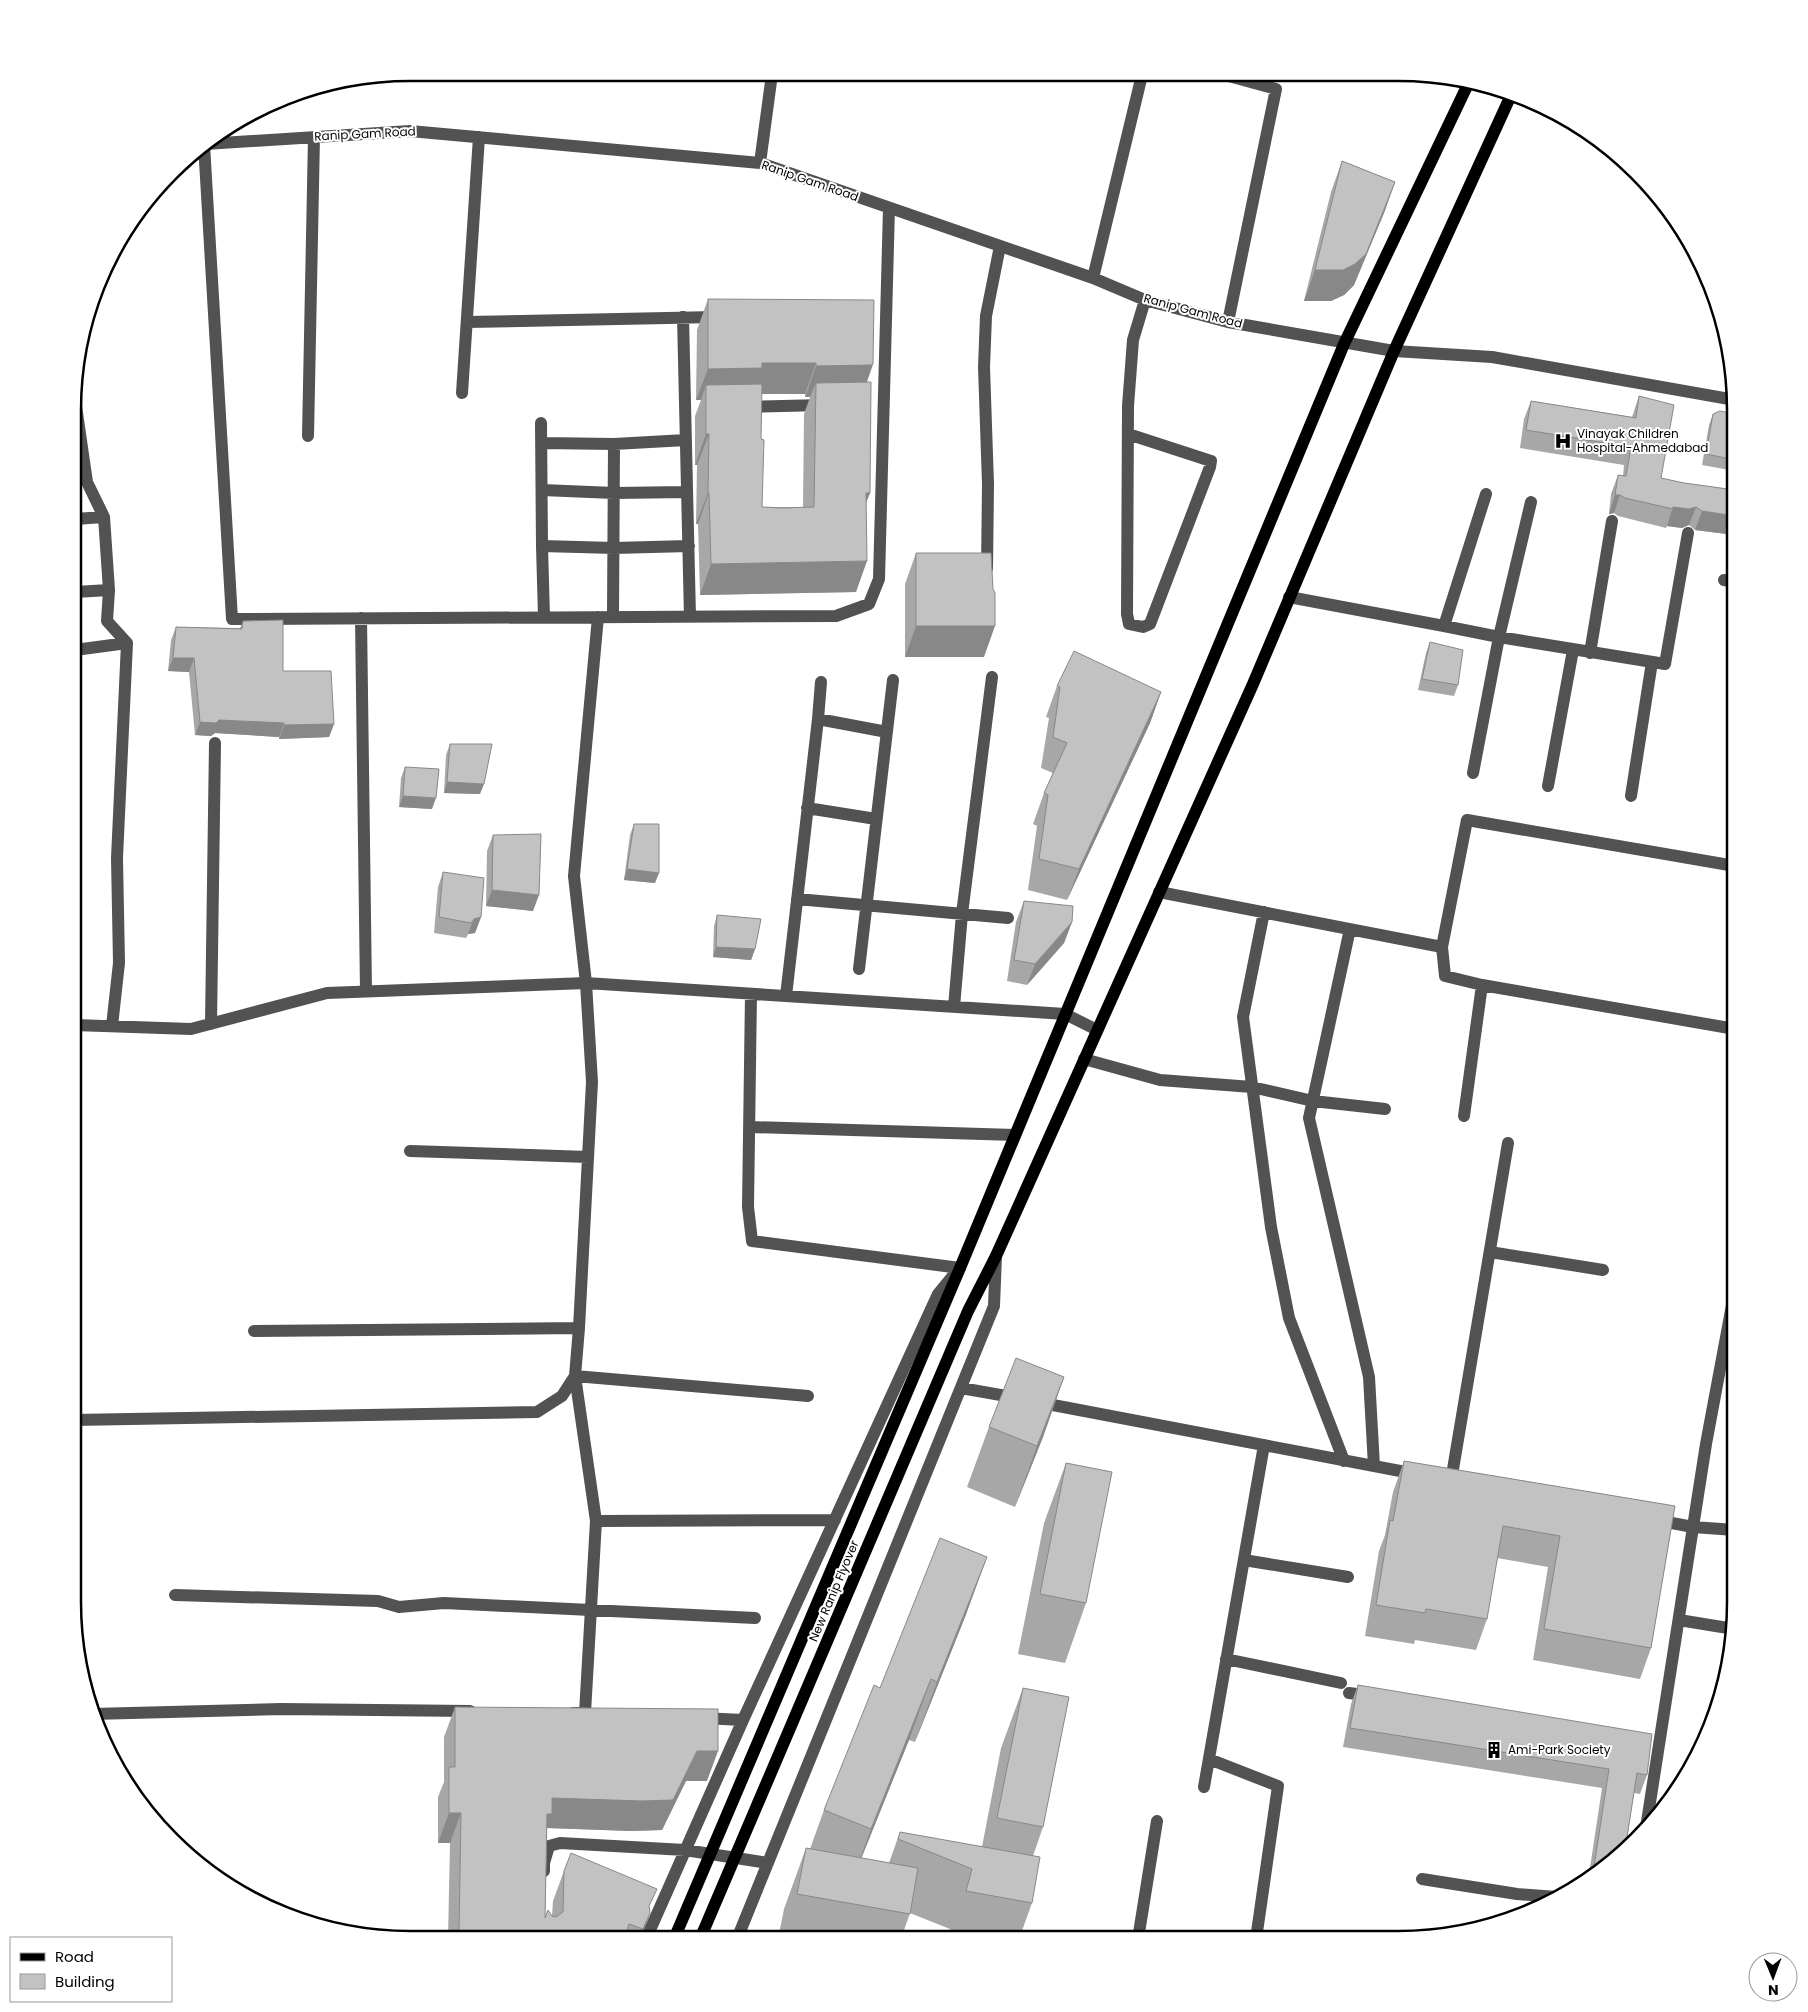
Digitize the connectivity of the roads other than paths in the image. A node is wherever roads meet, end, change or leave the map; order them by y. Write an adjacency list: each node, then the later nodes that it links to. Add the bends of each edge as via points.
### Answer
1 (771, 81): 10 (street)
2 (1140, 81): 13 (street)
3 (1247, 81): 18 (street, via 1276,89)
4 (1466, 89): 19 (main road, New Ranip Flyover)
5 (1508, 101): 20 (main road, New Ranip Flyover)
6 (314, 137): 7 (street, Ranip Gam Road, via 410,131); 8 (street, Ranip Gam Road); 27 (street)
7 (479, 137): 10 (street, Ranip Gam Road); 17 (street)
8 (219, 143)
9 (205, 153): 52 (street, via 232,619)
10 (760, 163): 11 (street, Ranip Gam Road)
11 (889, 208): 12 (street, Ranip Gam Road); 48 (street, via 881,320 879,579 870,604 836,616)
12 (1000, 246): 13 (street, Ranip Gam Road); 44 (street, via 986,316 984,367)
13 (1093, 278): 14 (street, Ranip Gam Road)
14 (1145, 300): 18 (street, Ranip Gam Road); 26 (street, via 1133,340)
15 (683, 316): 16 (street); 17 (street); 29 (street, via 690,408)
16 (732, 317)
17 (466, 322): 21 (street)
18 (1228, 322): 19 (street, Ranip Gam Road)
19 (1344, 344): 20 (street, Ranip Gam Road); 87 (main road, New Ranip Flyover)
20 (1394, 351): 22 (street, Ranip Gam Road, via 1492,357); 47 (main road, New Ranip Flyover)
21 (462, 393)
22 (1726, 398)
23 (835, 405): 24 (street)
24 (732, 407)
25 (541, 423): 30 (street)
26 (1128, 434): 26 (street, via 1211,461 1150,624 1143,627 1129,624 1127,614)
27 (308, 436)
28 (81, 440): 37 (street, via 87,482)
29 (686, 440): 31 (street); 33 (street)
30 (542, 443): 31 (street); 32 (street)
31 (614, 444): 34 (street)
32 (542, 490): 34 (street); 41 (street)
33 (687, 492): 34 (street); 42 (street)
34 (614, 493): 43 (street)
35 (1486, 494): 53 (street)
36 (1531, 502): 54 (street)
37 (104, 517): 38 (street); 45 (street)
38 (81, 519)
39 (1612, 521): 58 (street)
40 (1688, 533): 59 (street, via 1665,664)
41 (542, 546): 43 (street); 49 (street)
42 (688, 546): 43 (street); 48 (street)
43 (614, 548): 51 (street)
44 (988, 583)
45 (109, 590): 46 (street); 55 (street, via 107,621)
46 (81, 592)
47 (1289, 598): 53 (street); 72 (main road, New Ranip Flyover)
48 (690, 616): 51 (street)
49 (544, 617): 50 (street); 52 (street)
50 (598, 617): 51 (street); 81 (street, via 574,876)
51 (613, 617)
52 (361, 618): 83 (street)
53 (1444, 626): 54 (street)
54 (1499, 637): 57 (street); 66 (street)
55 (127, 643): 56 (street); 90 (street, via 117,858 119,963)
56 (81, 649)
57 (1573, 650): 58 (street); 67 (street)
58 (1590, 653): 59 (street)
59 (1652, 662): 68 (street)
60 (992, 677): 76 (street)
61 (893, 680): 64 (street)
62 (821, 682): 63 (street)
63 (818, 719): 64 (street); 69 (street)
64 (887, 732): 70 (street)
65 (216, 743): 88 (street)
66 (1473, 773)
67 (1548, 786)
68 (1631, 796)
69 (807, 808): 70 (street); 73 (street)
70 (876, 819): 74 (street)
71 (1727, 865): 79 (street, via 1467,820)
72 (1159, 892): 75 (street); 92 (main road, New Ranip Flyover)
73 (797, 899): 74 (street); 85 (street)
74 (865, 906): 76 (street); 80 (street)
75 (1264, 912): 78 (street); 94 (street, via 1243,1017)
76 (962, 914): 77 (street); 86 (street)
77 (1008, 918)
78 (1350, 929): 79 (street); 95 (street)
79 (1442, 947): 82 (street, via 1445,976)
80 (859, 968)
81 (586, 983): 83 (street); 84 (street); 102 (street, via 592,1082)
82 (1482, 985): 91 (street); 97 (street)
83 (366, 991): 88 (street, via 327,993)
84 (751, 994): 85 (street); 98 (street)
85 (786, 996): 86 (street)
86 (954, 1007): 87 (street)
87 (1065, 1014): 92 (street); 99 (main road, New Ranip Flyover)
88 (210, 1024): 90 (street, via 191,1029)
89 (81, 1025): 90 (street)
90 (112, 1026)
91 (1727, 1028)
92 (1097, 1030): 93 (main road, New Ranip Flyover)
93 (1084, 1059): 94 (street, via 1160,1080); 104 (main road, New Ranip Flyover)
94 (1252, 1087): 95 (street); 115 (street, via 1271,1227 1289,1318)
95 (1313, 1101): 96 (street); 116 (street, via 1309,1118 1369,1377)
96 (1385, 1109)
97 (1464, 1116)
98 (750, 1127): 99 (street); 105 (street, via 748,1206 752,1241)
99 (1015, 1134): 105 (main road, New Ranip Flyover)
100 (1508, 1143): 103 (street)
101 (410, 1151): 102 (street)
102 (588, 1157): 107 (street)
103 (1490, 1252): 106 (street); 116 (street, via 1446,1480)
104 (996, 1256): 111 (street, via 994,1306); 147 (main road, New Ranip Flyover, via 968,1311)
105 (960, 1268): 119 (street, via 938,1294); 146 (main road, New Ranip Flyover)
106 (1603, 1270)
107 (579, 1328): 108 (street); 110 (street)
108 (254, 1331)
109 (1727, 1339): 120 (street)
110 (575, 1376): 112 (street); 113 (street, via 562,1396 537,1412); 118 (street)
111 (961, 1388): 114 (street); 141 (street)
112 (808, 1396)
113 (81, 1420)
114 (1264, 1446): 115 (street); 122 (street)
115 (1344, 1461): 116 (street)
116 (1374, 1466)
117 (1646, 1518): 120 (street)
118 (596, 1520): 119 (street); 125 (street)
119 (835, 1520): 135 (street)
120 (1693, 1527): 121 (street); 127 (street)
121 (1727, 1529)
122 (1244, 1560): 123 (street); 129 (street)
123 (1348, 1577)
124 (175, 1595): 125 (street, via 378,1601 400,1607 444,1603)
125 (591, 1610): 126 (street); 132 (street, via 590,1713)
126 (755, 1618)
127 (1679, 1620): 128 (street); 138 (street, via 1655,1742)
128 (1726, 1628)
129 (1226, 1659): 130 (street); 136 (street)
130 (1388, 1699)
131 (487, 1712): 133 (street, via 282,1709)
132 (556, 1712)
133 (101, 1714)
134 (694, 1718): 135 (street)
135 (743, 1720): 140 (street)
136 (1209, 1760): 137 (street); 150 (street, via 1278,1786)
137 (1204, 1787)
138 (1647, 1816)
139 (1157, 1822): 149 (street)
140 (685, 1850): 141 (street); 143 (street, via 560,1843 549,1846 544,1863); 145 (street)
141 (768, 1863): 148 (street)
142 (1422, 1879): 144 (street)
143 (544, 1882)
144 (1546, 1895)
145 (650, 1931)
146 (677, 1931)
147 (703, 1931)
148 (740, 1931)
149 (1139, 1931)
150 (1257, 1931)

